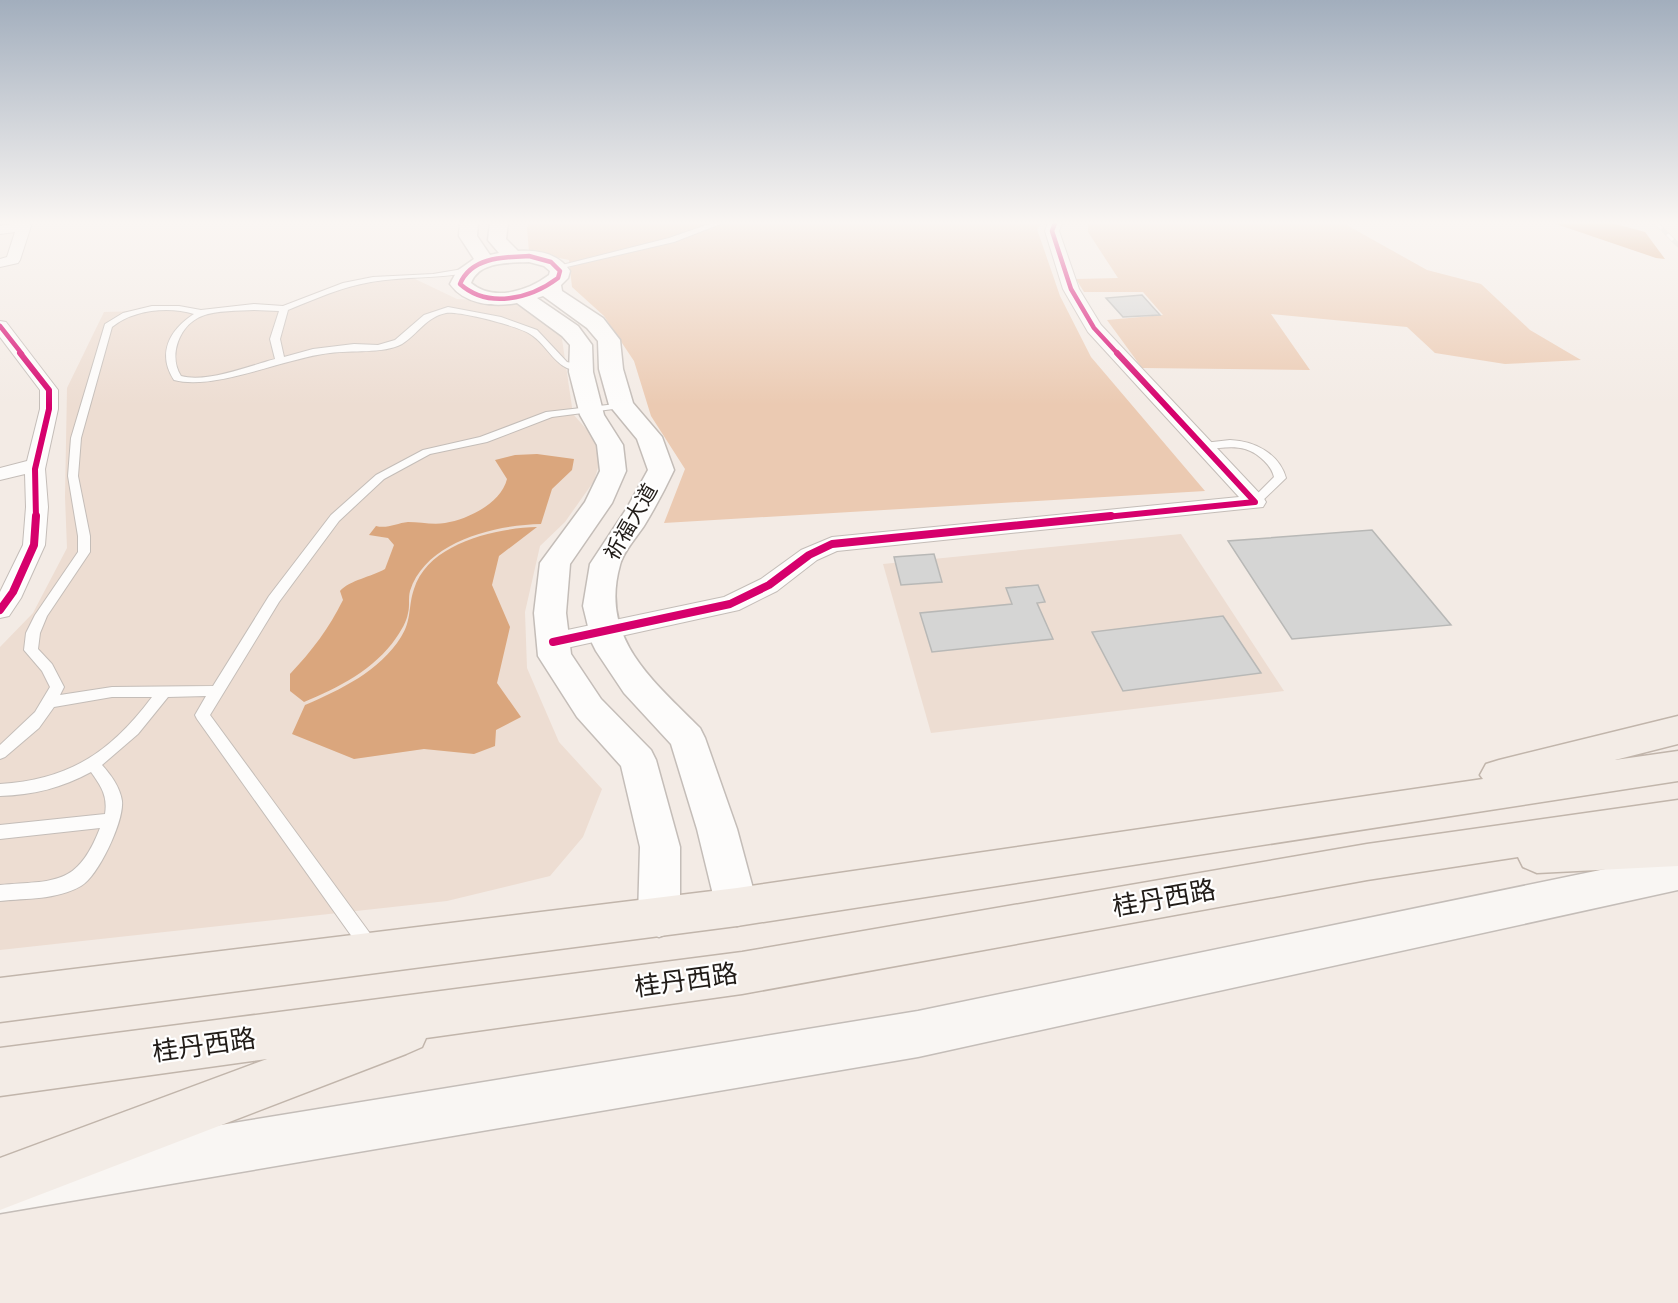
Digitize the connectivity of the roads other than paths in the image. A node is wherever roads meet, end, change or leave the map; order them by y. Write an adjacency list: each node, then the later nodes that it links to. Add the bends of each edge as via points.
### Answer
1 (349, 284): 8 (lane)
2 (392, 284): 10 (lane, via 360,288)
3 (468, 284): 7 (street, via 466,291 476,296)
4 (541, 284): 7 (street)
5 (553, 284): 14 (street, 祈福大道, via 552,294 595,323 609,340 611,369)
6 (1069, 284): 16 (street, via 1094,328)
7 (521, 296): 13 (street, 祈福大道, via 570,331 581,345)
8 (284, 309): 9 (lane, via 254,307); 10 (lane)
9 (201, 313): 12 (lane, via 185,324 172,345 170,365 177,378 210,379); 25 (lane, via 171,307 147,309 113,320 108,327 76,438 73,476 84,552 33,633 31,650 57,687)
10 (282, 320): 12 (lane, via 275,339)
11 (0, 326): 17 (street, via 49,390 49,409)
12 (280, 360): 13 (lane, via 313,352 378,348 398,342 427,317 448,310 498,319 534,332 564,364)
13 (581, 368): 15 (street, 祈福大道)
14 (621, 405): 15 (lane); 21 (street, 祈福大道, via 649,437 661,470 605,564 599,606)
15 (590, 409): 22 (street, 祈福大道, via 610,445 613,471 598,503 555,563 550,614); 24 (lane, via 550,414 483,440 427,452 380,477 335,518 274,599)
16 (1204, 446): 19 (street); 19 (lane, via 1244,443 1259,449 1278,468 1280,478)
17 (36, 465): 18 (street); 20 (street, via 34,545 13,592)
18 (0, 474)
19 (1255, 502): 21 (street, via 832,544 809,555 769,585 730,604)
20 (0, 610)
21 (605, 631): 22 (street); 39 (street, 祈福大道, via 608,643 636,684 687,738)
22 (553, 642): 40 (street, 祈福大道, via 555,656 589,708 638,760 660,847)
23 (164, 691): 24 (lane); 25 (lane, via 111,692); 28 (lane, via 146,719 112,753)
24 (217, 691): 41 (lane, via 202,715)
25 (51, 702): 27 (lane, via 26,734)
26 (1678, 730): 32 (highway)
27 (0, 753)
28 (93, 764): 30 (lane, via 81,773 40,786); 33 (lane, via 110,787 115,804)
29 (1678, 766): 32 (highway)
30 (0, 790)
31 (1678, 816): 36 (highway)
32 (1340, 818): 39 (highway)
33 (112, 820): 34 (lane); 38 (lane, via 99,851 79,879 53,887)
34 (0, 832)
35 (1678, 849): 36 (highway)
36 (1367, 862): 43 (highway, 桂丹西路, via 742,973)
37 (1678, 872): 45 (main road, via 918,1034)
38 (0, 893)
39 (737, 907): 40 (highway)
40 (659, 917): 41 (highway)
41 (374, 953): 42 (highway)
42 (0, 1000)
43 (460, 1011): 44 (highway, 桂丹西路); 45 (highway)
44 (0, 1072)
45 (0, 1186)

